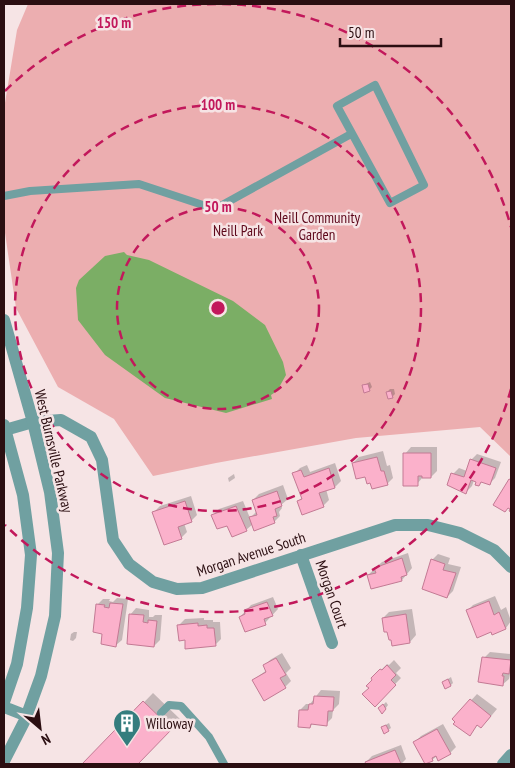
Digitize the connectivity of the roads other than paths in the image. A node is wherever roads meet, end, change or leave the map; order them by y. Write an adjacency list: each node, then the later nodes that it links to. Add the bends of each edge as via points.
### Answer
1 (352, 134): 1 (lane, via 390,203 424,186 375,85 337,106); 2 (lane, via 215,209 139,184 30,191)
2 (4, 196)
3 (4, 320): 4 (street, West Burnsville Parkway)
4 (33, 422): 5 (street, Morgan Avenue South); 6 (street, Morgan Avenue South, via 61,420 91,438 102,460 113,540 129,564 153,582 177,589 202,588); 12 (street, West Burnsville Parkway, via 50,492 58,553 55,616 41,676)
5 (4, 428): 9 (street, via 23,495 31,555 26,618 17,664)
6 (301, 555): 7 (street, Morgan Avenue South, via 395,525 428,525 460,533 494,550); 8 (street, Morgan Court)
7 (511, 567)
8 (332, 643)
9 (4, 702)
10 (4, 707): 12 (street)
11 (161, 713): 15 (lane, via 169,704 181,706 210,737)
12 (27, 716): 14 (street, West Burnsville Parkway)
13 (511, 755): 16 (street)
14 (4, 761)
15 (224, 764)
16 (503, 764)

